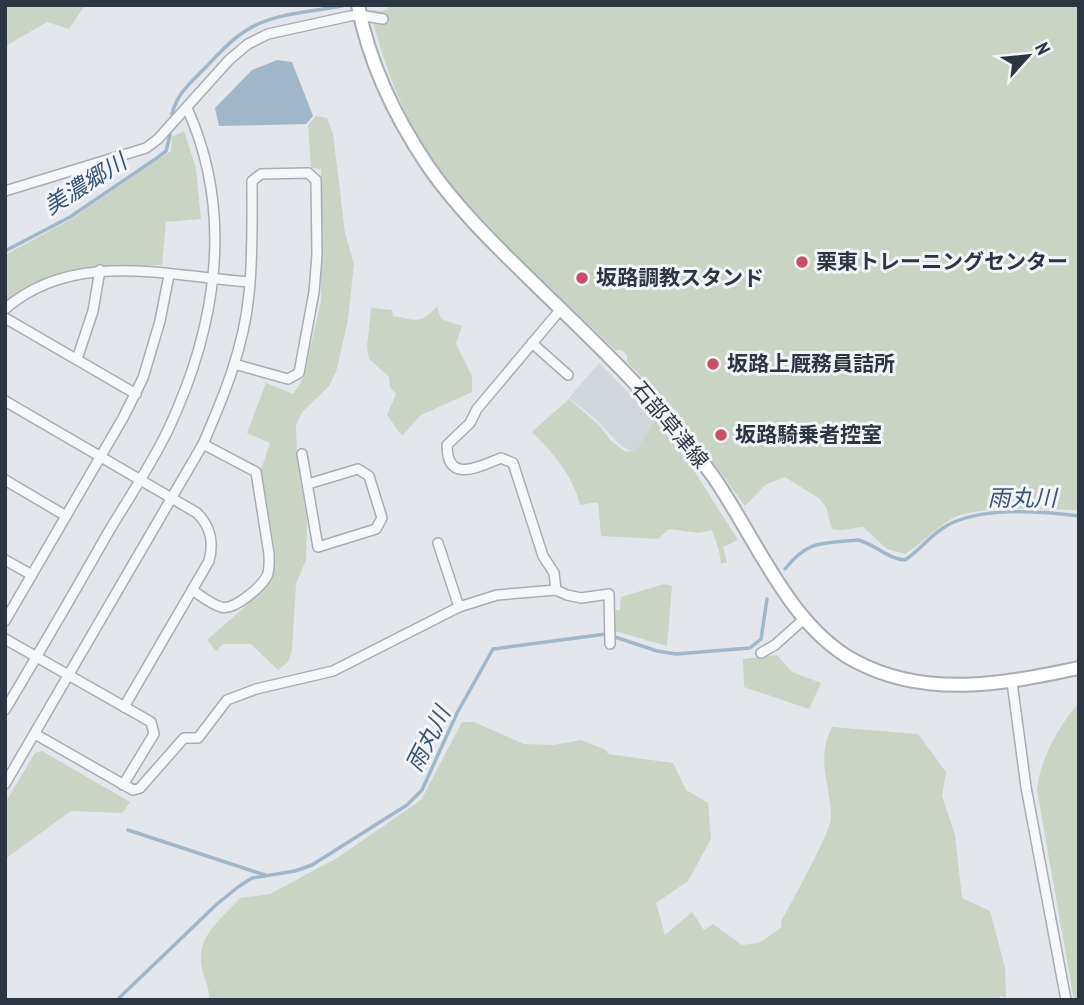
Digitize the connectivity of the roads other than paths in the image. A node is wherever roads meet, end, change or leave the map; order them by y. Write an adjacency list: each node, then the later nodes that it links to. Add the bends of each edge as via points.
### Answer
1 (359, 10): 2 (street); 3 (street, via 268,34 248,44); 10 (main road, 石部草津線, via 394,110 429,167 473,221)
2 (383, 19)
3 (187, 108): 4 (street, via 146,148); 7 (street, via 201,138 210,178)
4 (5, 191)
5 (100, 270): 6 (street); 9 (street, via 45,283); 13 (street)
6 (169, 275): 7 (street); 16 (street, via 151,354)
7 (213, 279): 8 (street); 22 (street, via 207,322 190,380)
8 (249, 282): 14 (street); 14 (street, via 252,181 261,174 308,173 316,180 317,256 299,373 288,379)
9 (5, 309)
10 (561, 309): 12 (street); 32 (main road, 石部草津線, via 673,423 712,475)
11 (5, 318): 13 (street)
12 (532, 343): 15 (street); 30 (street, via 470,423 447,445 447,458 466,471 501,458 513,463 543,556 554,573)
13 (77, 359): 16 (street)
14 (234, 363): 18 (street)
15 (568, 375)
16 (136, 394): 20 (street)
17 (5, 401): 20 (street)
18 (203, 444): 24 (street); 29 (street, via 256,472 270,554 266,577 233,607 222,608)
19 (302, 454): 23 (street)
20 (99, 457): 22 (street); 25 (street)
21 (5, 480): 25 (street)
22 (139, 480): 24 (street); 37 (street)
23 (308, 484): 23 (street, via 318,547 376,529 382,518 369,476 358,468)
24 (171, 498): 29 (street, via 197,513 212,540 209,561); 39 (street)
25 (66, 516): 28 (street)
26 (438, 543): 31 (street)
27 (5, 560): 28 (street)
28 (32, 575): 33 (street)
29 (192, 590): 41 (street)
30 (556, 590): 31 (street, via 497,596); 34 (street, via 582,598 610,594)
31 (459, 607): 45 (street, via 333,671 227,700 198,738 184,738 139,788)
32 (804, 619): 36 (street); 40 (main road, 石部草津線, via 848,657 895,678 940,685)
33 (5, 621)
34 (611, 638)
35 (5, 639): 37 (street)
36 (761, 653)
37 (36, 657): 39 (street); 42 (street)
38 (1079, 668): 40 (main road, 石部草津線)
39 (68, 675): 41 (street); 43 (street)
40 (1012, 682): 46 (street, via 1026,787)
41 (124, 707): 45 (street, via 151,722 154,734)
42 (5, 710)
43 (34, 734): 44 (street); 45 (street)
44 (5, 784)
45 (123, 785)
46 (1066, 1000)

